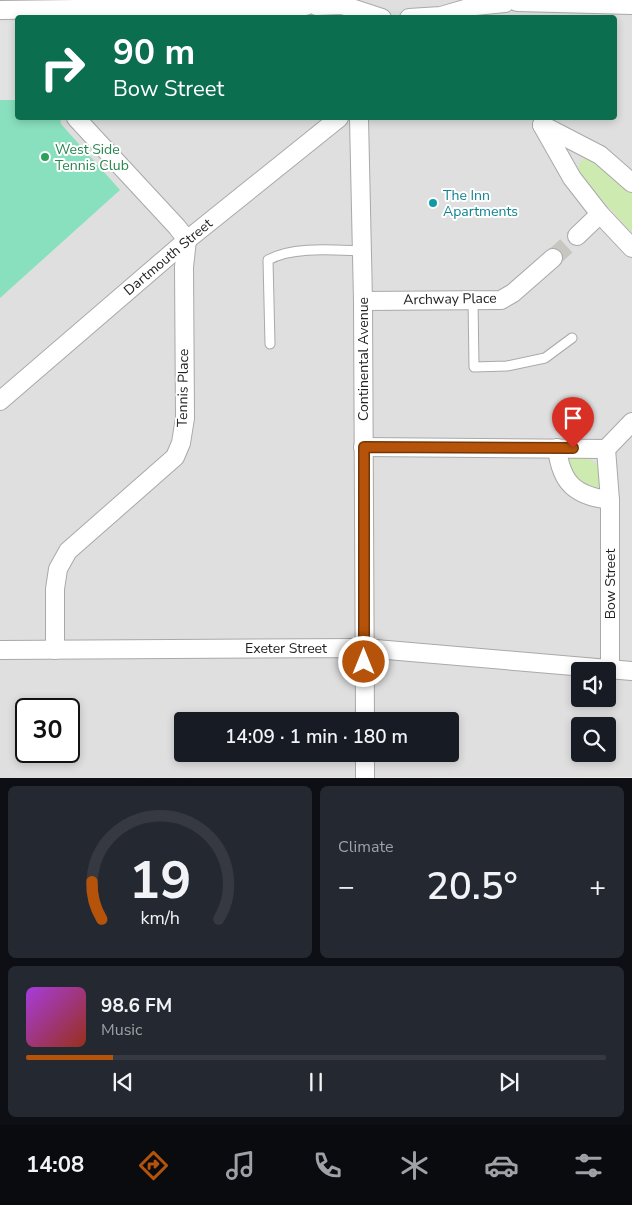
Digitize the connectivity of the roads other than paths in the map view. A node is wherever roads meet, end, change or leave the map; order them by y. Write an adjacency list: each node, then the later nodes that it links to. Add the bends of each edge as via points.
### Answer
1 (632, 5): 5 (street, via 511,3 475,6)
2 (360, 9): 4 (street, via 342,5); 6 (street)
3 (0, 10): 4 (street)
4 (73, 14)
5 (459, 14)
6 (375, 15)
7 (78, 120): 14 (street)
8 (337, 120): 14 (street, Dartmouth Street)
9 (359, 120): 16 (street, Continental Avenue)
10 (539, 121): 11 (street, via 600,155); 12 (street, via 572,178)
11 (632, 183)
12 (600, 214): 13 (street); 15 (street)
13 (577, 236)
14 (187, 240): 22 (street, Dartmouth Street); 30 (street, Tennis Place, via 184,267 185,418 181,443 175,457 68,551 58,569 55,589)
15 (632, 248)
16 (362, 251): 19 (street, Continental Avenue); 21 (lane, via 292,252 268,260)
17 (553, 258): 18 (street, Archway Place, via 501,300)
18 (473, 300): 19 (street, Archway Place); 20 (lane, via 474,366 507,366 545,358)
19 (363, 301): 24 (street, Continental Avenue)
20 (572, 338)
21 (270, 344)
22 (0, 401)
23 (632, 422): 26 (street)
24 (364, 447): 25 (street); 28 (street, Continental Avenue)
25 (557, 448): 26 (street); 27 (street, via 559,465 574,488 593,498)
26 (606, 449): 27 (street, Bow Street)
27 (610, 500): 31 (street, Bow Street)
28 (364, 648): 30 (street, Exeter Street); 32 (street, Exeter Street); 35 (street, Continental Avenue)
29 (0, 650): 30 (street, Exeter Street)
30 (55, 650)
31 (610, 662)
32 (571, 666)
33 (616, 669): 34 (street, Exeter Street)
34 (632, 670)
35 (365, 712)
36 (365, 762): 37 (street)
37 (365, 778)

